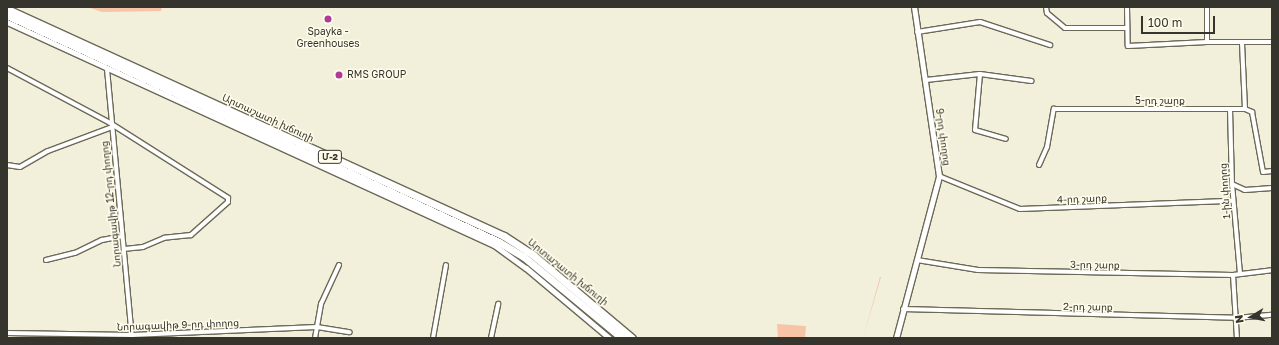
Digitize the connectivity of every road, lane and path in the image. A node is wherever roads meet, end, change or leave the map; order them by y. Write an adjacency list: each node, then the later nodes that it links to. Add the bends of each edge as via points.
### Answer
1 (914, 7): 9 (street, 9-րդ փողոց)
2 (1046, 7): 8 (street, via 1047,13 1065,28)
3 (1127, 7): 8 (street)
4 (1206, 7): 10 (street)
5 (7, 9): 53 (highway, Արտաշատի խճուղի / Մ-2, via 504,236 533,255)
6 (7, 15): 52 (highway, Արտաշատի խճուղի / Մ-2, via 499,242 524,257)
7 (7, 22): 15 (street)
8 (1127, 28): 10 (street, via 1128,46)
9 (917, 32): 13 (street, via 980,22); 17 (street, 9-րդ փողոց)
10 (1207, 42): 12 (street)
11 (1272, 42): 12 (street)
12 (1242, 44): 20 (street)
13 (1050, 45)
14 (7, 68): 21 (street)
15 (107, 69): 21 (street, Նորագավիթ 12-րդ փողոց); 51 (street, via 494,246 526,268)
16 (980, 74): 17 (street); 18 (street); 23 (street, via 975,130)
17 (926, 80): 27 (street, 9-րդ փողոց)
18 (1032, 80)
19 (1230, 108): 20 (street, 5-րդ շարք); 25 (street, 5-րդ շարք, via 1054,109 1047,147); 28 (street, 1-ին փողոց)
20 (1244, 108): 26 (street, via 1252,112 1263,172)
21 (110, 122): 22 (street, Նորագավիթ 12-րդ փողոց); 32 (street, via 228,198 228,202 191,235 164,238 143,247)
22 (110, 128): 24 (street, via 48,151 20,167); 31 (street, Նորագավիթ 12-րդ փողոց)
23 (1006, 139)
24 (7, 165)
25 (1039, 165)
26 (1272, 171)
27 (939, 176): 30 (street, 4-րդ շարք, via 1020,209); 34 (street, 9-րդ փողոց)
28 (1232, 184): 29 (street, via 1245,190); 30 (street, 1-ին փողոց)
29 (1272, 188)
30 (1233, 201): 38 (street, 1-ին փողոց)
31 (122, 236): 32 (street, Նորագավիթ 12-րդ փողոց); 33 (street, via 102,240 75,253)
32 (124, 249): 47 (street, Նորագավիթ 12-րդ փողոց)
33 (46, 260)
34 (917, 260): 39 (street, 3-րդ շարք, via 978,270); 41 (street, 9-րդ փողոց)
35 (339, 265): 44 (street, via 321,304)
36 (446, 265): 49 (street)
37 (1272, 270): 38 (street, 3-րդ շարք)
38 (1240, 273): 39 (street, 3-րդ շարք)
39 (1233, 275): 43 (street)
40 (498, 304): 50 (street)
41 (903, 309): 43 (street, 2-րդ շարք); 54 (street, 9-րդ փողոց)
42 (1272, 315): 43 (street, 2-րդ շարք)
43 (1236, 318): 55 (street)
44 (317, 327): 45 (street, Նորագավիթ 9-րդ փողոց); 47 (street, Նորագավիթ 9-րդ փողոց); 48 (street)
45 (350, 332)
46 (7, 333): 47 (street, Նորագավիթ 9-րդ փողոց)
47 (132, 337)
48 (315, 338)
49 (432, 338)
50 (491, 338)
51 (609, 338)
52 (622, 338)
53 (632, 338)
54 (896, 338)
55 (1237, 338)

